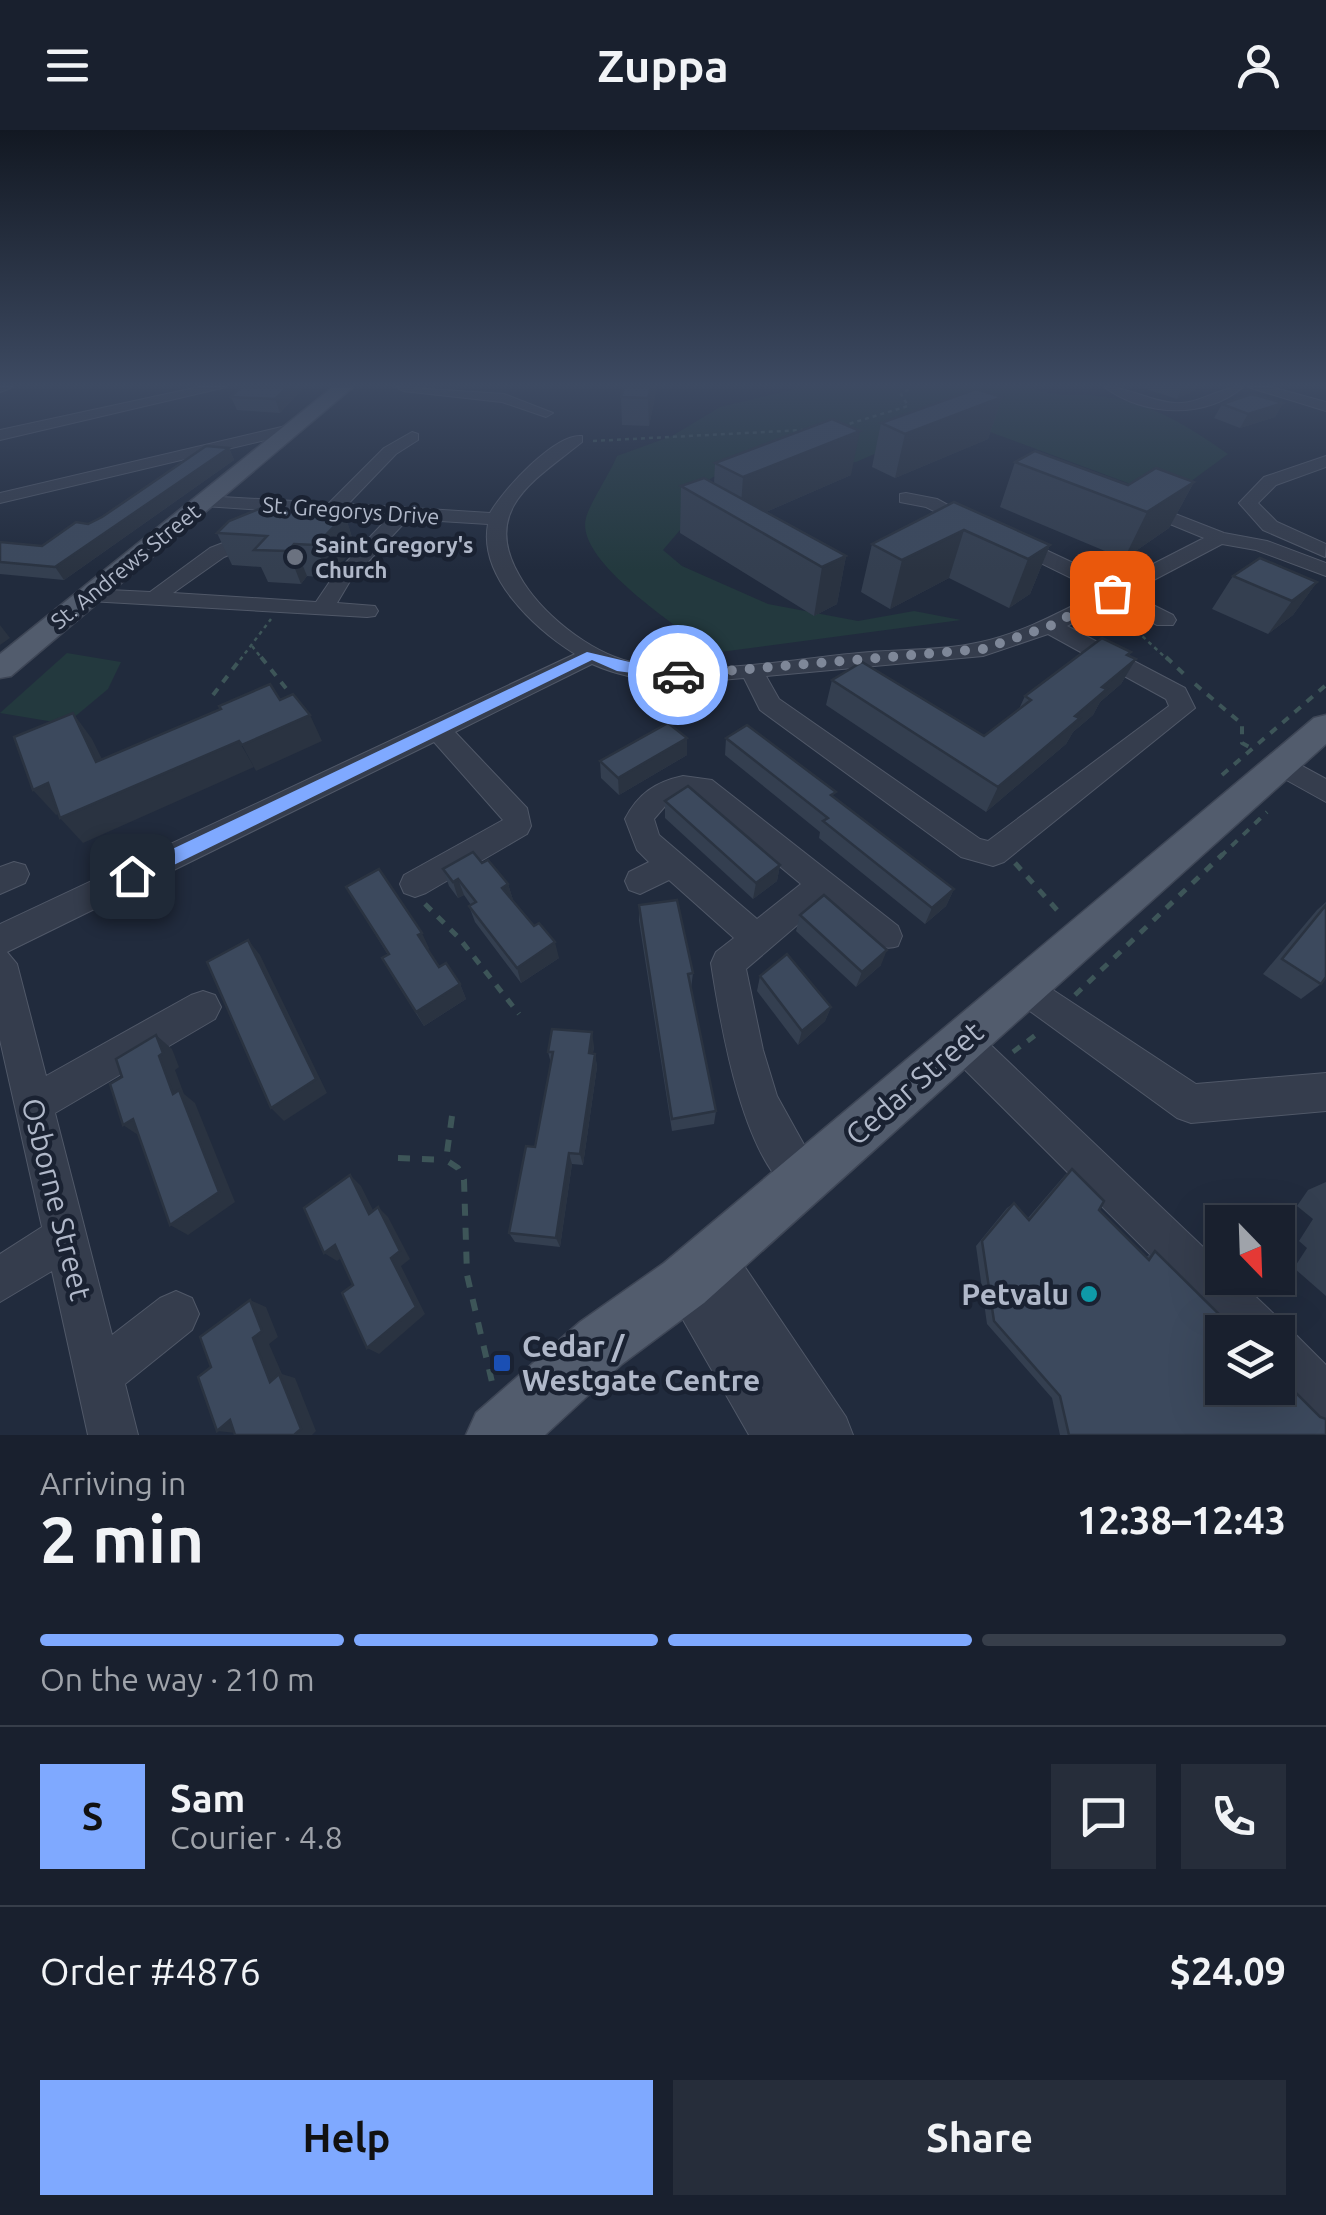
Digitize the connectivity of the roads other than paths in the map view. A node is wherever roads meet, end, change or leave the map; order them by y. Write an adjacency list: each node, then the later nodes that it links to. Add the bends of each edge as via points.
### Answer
1 (204, 448): 6 (street)
2 (268, 448): 8 (main road, St. Andrews Street)
3 (394, 448): 10 (street)
4 (565, 448): 12 (street, via 522,483)
5 (1325, 462): 15 (street, via 1270,481 1248,503)
6 (0, 498)
7 (906, 498): 17 (street, via 931,503)
8 (204, 501): 10 (street, St. Gregorys Drive); 18 (main road, St. Andrews Street)
9 (1128, 501): 14 (street)
10 (334, 509): 11 (street, St. Gregorys Drive)
11 (404, 514): 12 (street, St. Gregorys Drive); 20 (street, via 342,578)
12 (497, 520): 24 (street, via 496,548 514,586)
13 (261, 535): 19 (street, via 212,556)
14 (1219, 538): 15 (street); 17 (street)
15 (1313, 553): 16 (street)
16 (1326, 570)
17 (1114, 592): 22 (street); 23 (street)
18 (89, 595): 19 (street); 25 (main road, St. Andrews Street)
19 (154, 599): 20 (street)
20 (323, 608): 21 (street)
21 (367, 611)
22 (1165, 620)
23 (1050, 626): 26 (street, via 948,655); 26 (street, via 1176,694 1184,708 993,854 972,849 769,704)
24 (592, 655): 26 (street, via 651,673); 28 (street)
25 (0, 669)
26 (752, 670)
27 (1326, 726): 29 (main road, Cedar Street)
28 (438, 730): 33 (street, via 517,816 517,826); 37 (street)
29 (1277, 787): 30 (street); 39 (main road, Cedar Street)
30 (1326, 792)
31 (672, 864): 32 (street); 34 (street, via 647,842 639,819 649,801 684,783 702,787); 36 (street)
32 (640, 881)
33 (415, 884)
34 (822, 885): 35 (street); 36 (street)
35 (886, 936)
36 (757, 938): 44 (street, via 728,962 746,1070 776,1143)
37 (0, 940)
38 (0, 964): 43 (street, Osborne Street)
39 (1042, 999): 41 (main road, Cedar Street); 42 (street, via 1192,1104)
40 (203, 1007): 43 (street)
41 (974, 1055): 44 (main road, Cedar Street); 49 (street)
42 (1326, 1092)
43 (34, 1104): 45 (street, Osborne Street)
44 (803, 1179): 46 (main road, Cedar Street)
45 (66, 1236): 47 (street); 51 (street, Osborne Street)
46 (698, 1270): 54 (main road, Cedar Street, via 601,1343); 55 (street); 56 (street)
47 (0, 1280)
48 (176, 1314): 51 (street)
49 (1242, 1315)
50 (1295, 1369): 52 (street)
51 (100, 1374): 53 (street, Osborne Street)
52 (1326, 1399)
53 (113, 1435)
54 (498, 1435)
55 (777, 1435)
56 (828, 1435)

